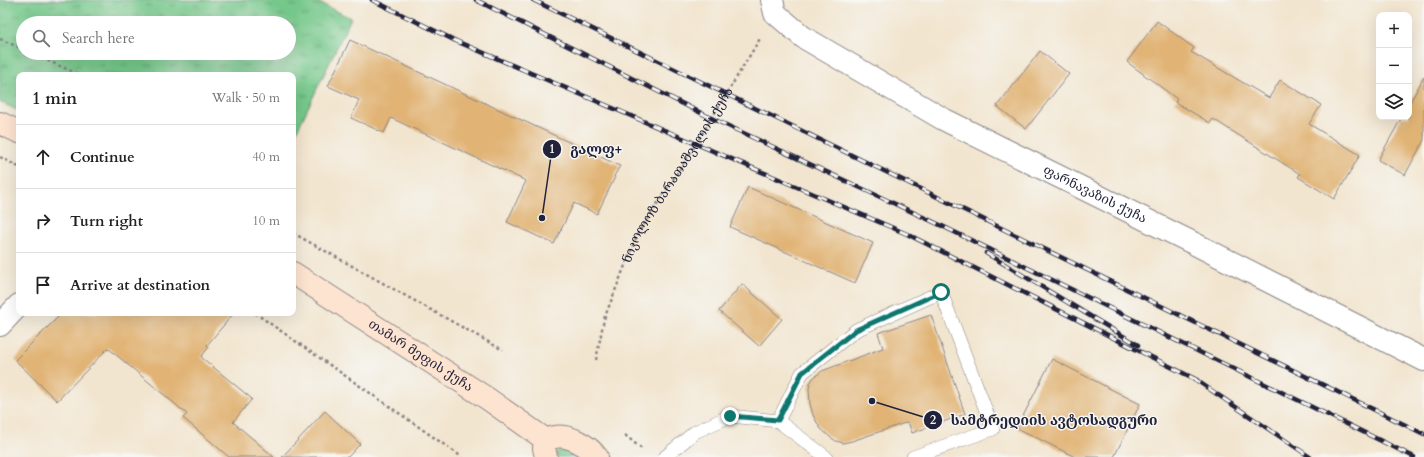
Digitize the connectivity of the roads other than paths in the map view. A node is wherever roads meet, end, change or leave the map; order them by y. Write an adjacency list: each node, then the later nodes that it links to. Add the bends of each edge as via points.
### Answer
1 (773, 6): 7 (street, ფარნავაზის ქუჩა, via 803,37 943,119)
2 (0, 123): 3 (main road)
3 (16, 131)
4 (296, 275): 9 (main road, თამარ მეფის ქუჩა, via 488,399)
5 (16, 308): 6 (street)
6 (0, 325)
7 (1424, 360)
8 (778, 420): 11 (lane, via 730,416 695,432); 12 (lane); 13 (lane, via 802,373 856,330 941,292 993,429)
9 (546, 449): 10 (main road, თამარ მეფის ქუჩა, via 556,436 583,445)
10 (597, 457)
11 (665, 457)
12 (826, 457)
13 (914, 457)

